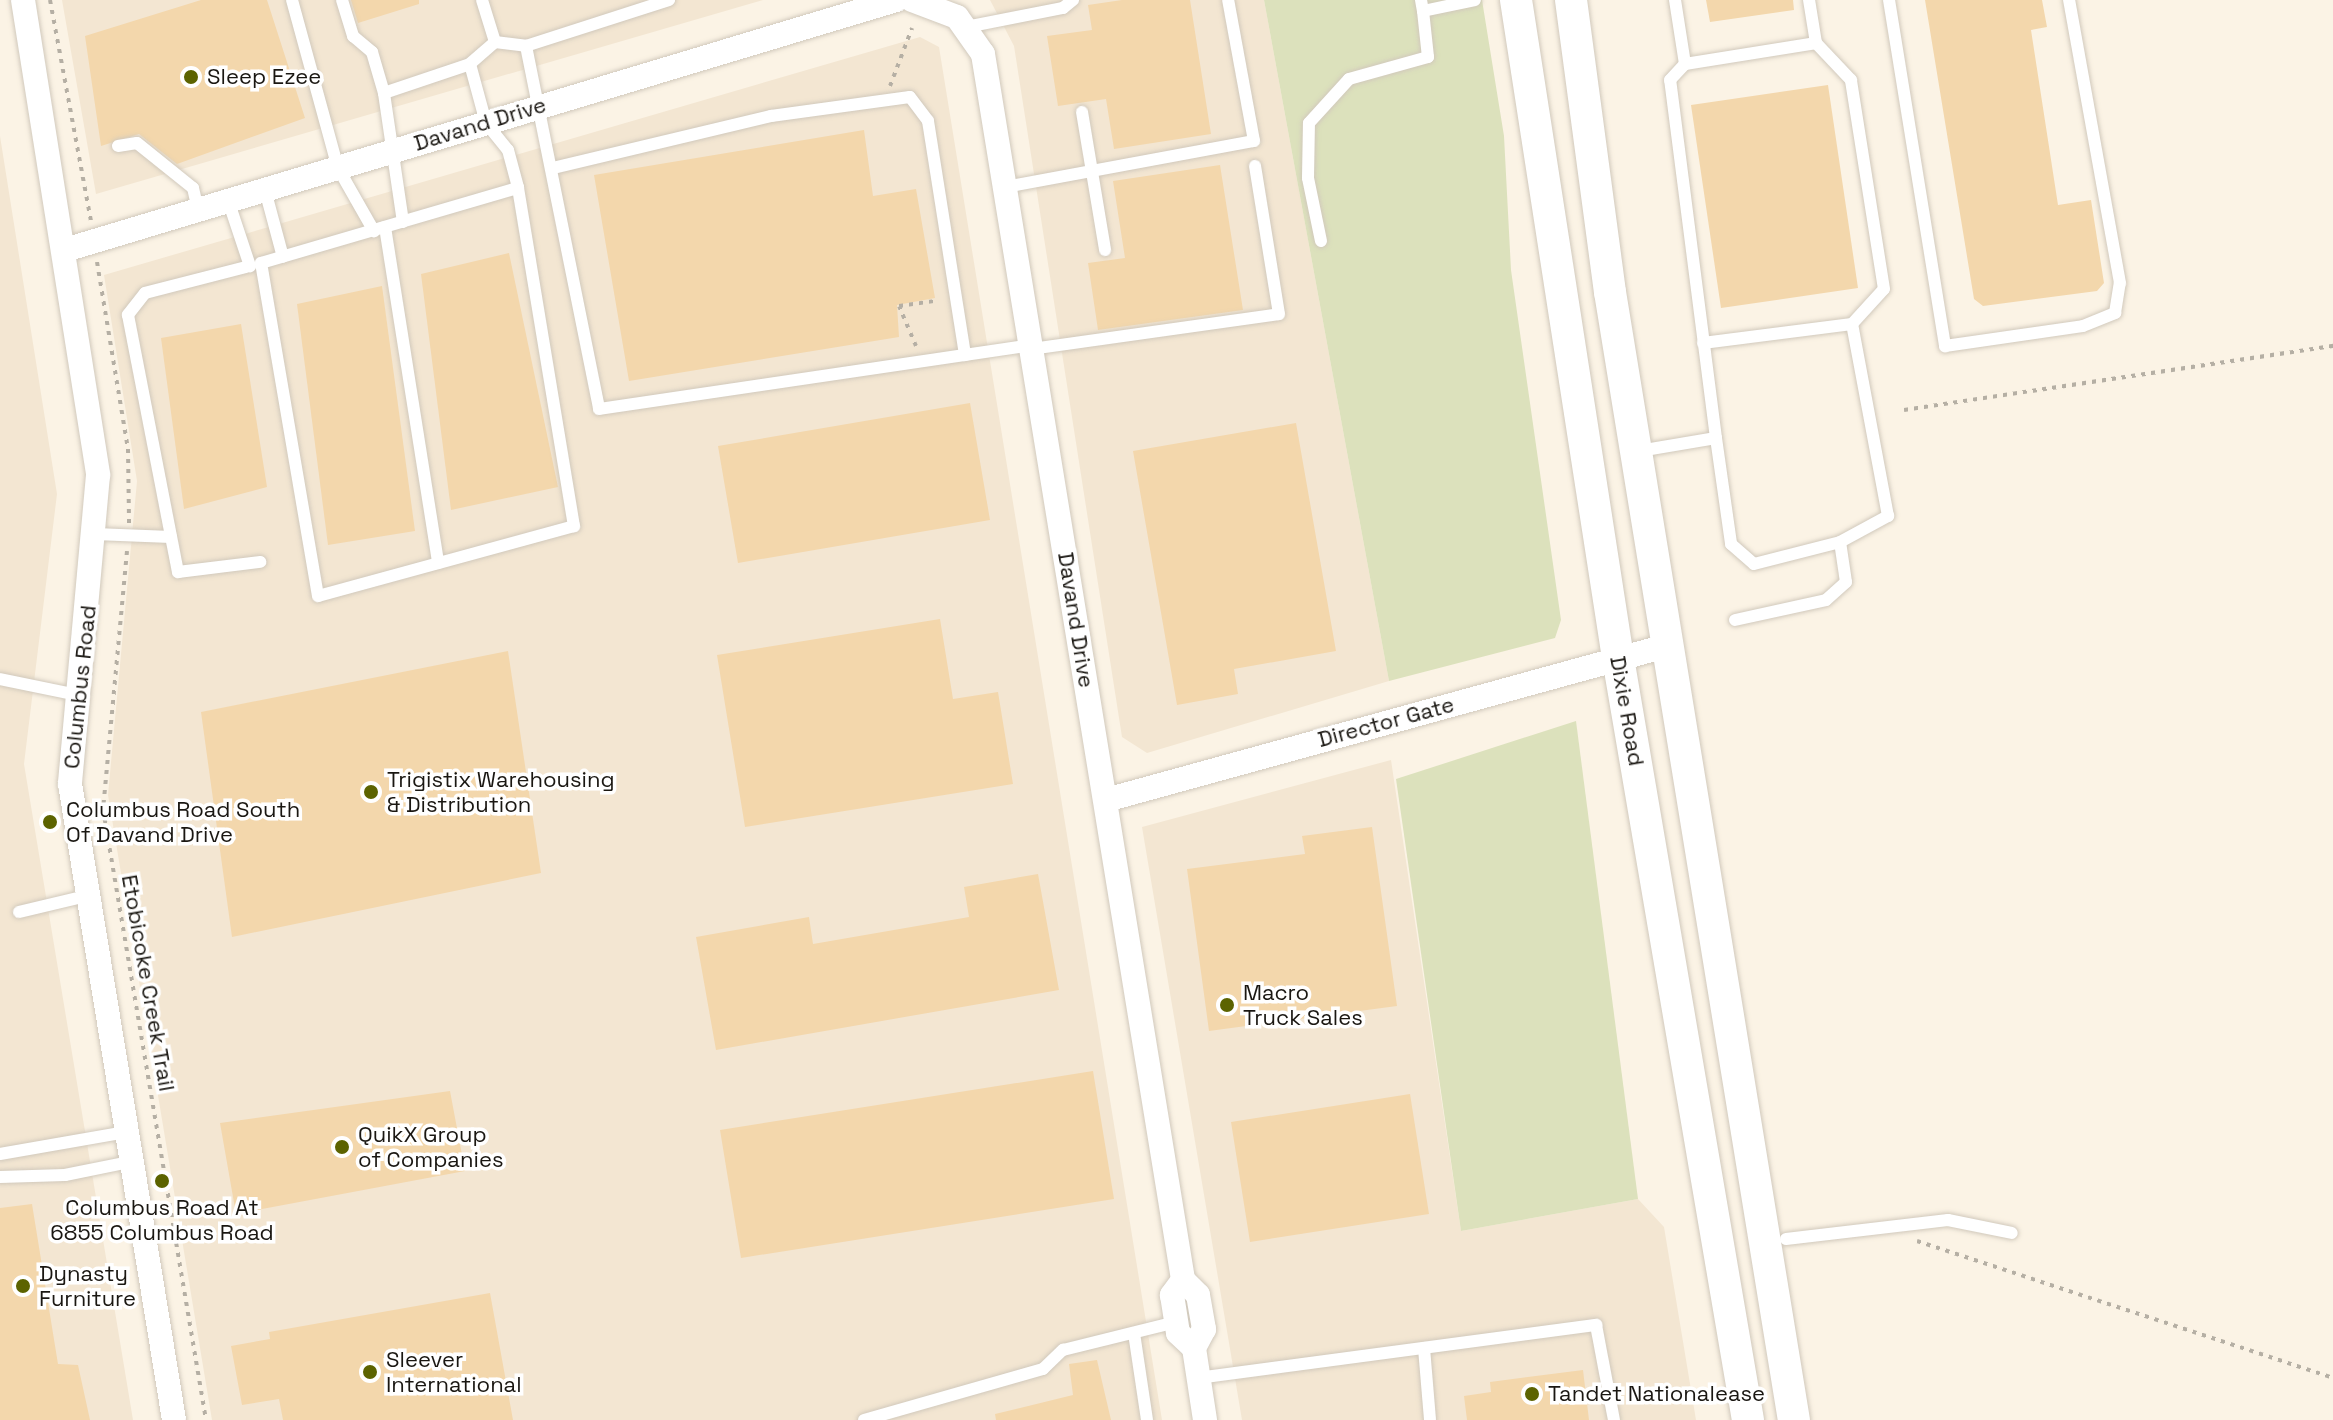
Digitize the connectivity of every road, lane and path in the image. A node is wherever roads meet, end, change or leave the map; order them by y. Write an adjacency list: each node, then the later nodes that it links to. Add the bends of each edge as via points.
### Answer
1 (23, 0): 47 (street, Columbus Road)
2 (50, 0): 41 (path)
3 (292, 0): 35 (lane)
4 (342, 0): 27 (lane)
5 (482, 0): 22 (lane)
6 (669, 0): 18 (lane)
7 (896, 0): 29 (street, Davand Drive)
8 (912, 0): 20 (street, Davand Drive, via 933,3)
9 (1073, 0): 20 (lane, via 1063,8)
10 (1228, 0): 37 (lane, via 1254,141)
11 (1475, 0): 19 (lane)
12 (1516, 0): 72 (main road, Dixie Road)
13 (1675, 0): 26 (lane)
14 (1809, 0): 23 (lane)
15 (1889, 0): 16 (lane, via 1945,346 2083,326 2115,313 2120,283)
16 (2069, 0)
17 (1568, 3): 62 (main road)
18 (637, 4): 24 (lane)
19 (1422, 6): 46 (lane, via 1428,57 1349,79 1309,123 1308,178)
20 (966, 27): 38 (street, Davand Drive, via 983,54)
21 (912, 28): 28 (path)
22 (495, 42): 24 (lane); 25 (lane)
23 (1816, 43): 26 (lane); 54 (lane, via 1851,80 1884,289)
24 (526, 46): 29 (lane)
25 (470, 64): 27 (lane); 31 (lane)
26 (1685, 64): 55 (lane, via 1670,80)
27 (384, 93): 33 (lane)
28 (887, 95): 36 (lane); 58 (lane, via 910,97 928,121)
29 (542, 106): 31 (street, Davand Drive); 36 (lane)
30 (1082, 112): 37 (lane)
31 (486, 123): 33 (street, Davand Drive); 39 (lane, via 508,150)
32 (118, 146): 43 (lane, via 137,143 193,188)
33 (391, 151): 35 (street, Davand Drive); 44 (lane)
34 (1255, 166): 57 (lane, via 1279,314)
35 (338, 168): 40 (street, Davand Drive); 45 (lane)
36 (553, 168): 59 (lane, via 599,409)
37 (1092, 171): 38 (lane); 48 (lane)
38 (1005, 187): 57 (street, Davand Drive)
39 (518, 188): 44 (lane); 69 (lane, via 574,526)
40 (265, 190): 42 (street, Davand Drive); 49 (lane)
41 (88, 199)
42 (228, 200): 43 (street, Davand Drive); 51 (lane)
43 (198, 209): 47 (street, Davand Drive)
44 (403, 222): 45 (lane)
45 (379, 229): 49 (lane); 69 (lane)
46 (1321, 241)
47 (65, 250): 64 (street, Columbus Road, via 98,475)
48 (1105, 250)
49 (283, 257): 50 (lane)
50 (261, 263): 51 (lane); 69 (lane, via 318,596)
51 (246, 267): 65 (lane, via 145,293 128,315)
52 (98, 269): 63 (path, via 128,449)
53 (934, 301): 59 (path, via 899,306)
54 (1852, 324): 55 (lane); 66 (lane, via 1888,516)
55 (1703, 343): 61 (lane)
56 (2333, 346): 60 (path)
57 (1031, 347): 58 (lane); 75 (street, Davand Drive)
58 (965, 355): 59 (lane)
59 (919, 360)
60 (1904, 410)
61 (1716, 438): 62 (lane); 66 (lane, via 1731,544 1754,564)
62 (1635, 451): 71 (main road)
63 (129, 522)
64 (95, 534): 65 (lane); 74 (street, Columbus Road)
65 (171, 537): 68 (lane, via 178,572)
66 (1840, 542): 70 (lane, via 1846,582 1826,600)
67 (128, 549): 93 (path, Etobicoke Creek Trail, via 102,791)
68 (260, 562)
69 (438, 563)
70 (1735, 620)
71 (1666, 646): 72 (street, Director Gate); 100 (main road)
72 (1618, 658): 75 (street, Director Gate); 99 (main road, Dixie Road)
73 (0, 679): 74 (lane)
74 (78, 695): 76 (street, Columbus Road, via 70,784)
75 (1106, 800): 85 (street, Davand Drive)
76 (86, 896): 77 (lane); 78 (street, Columbus Road)
77 (19, 912)
78 (126, 1132): 79 (lane); 80 (street, Columbus Road)
79 (0, 1154)
80 (129, 1162): 81 (lane); 92 (street, Columbus Road)
81 (0, 1177)
82 (1880, 1229): 83 (lane, via 1948,1220); 84 (lane); 91 (path)
83 (2012, 1233)
84 (1786, 1239)
85 (1183, 1280): 86 (street, Davand Drive, via 1172,1295); 88 (street, Davand Drive, via 1198,1295 1202,1318)
86 (1176, 1322): 87 (lane); 88 (street, Davand Drive)
87 (1134, 1333): 94 (lane, via 1063,1350 1043,1369); 95 (lane)
88 (1194, 1348): 90 (street, Davand Drive)
89 (1424, 1348): 90 (lane); 97 (lane); 98 (lane, via 1596,1325)
90 (1198, 1378): 96 (street, Davand Drive)
91 (2333, 1378)
92 (174, 1420)
93 (206, 1420)
94 (864, 1420)
95 (1147, 1420)
96 (1205, 1420)
97 (1430, 1420)
98 (1614, 1420)
99 (1748, 1420)
100 (1794, 1420)

